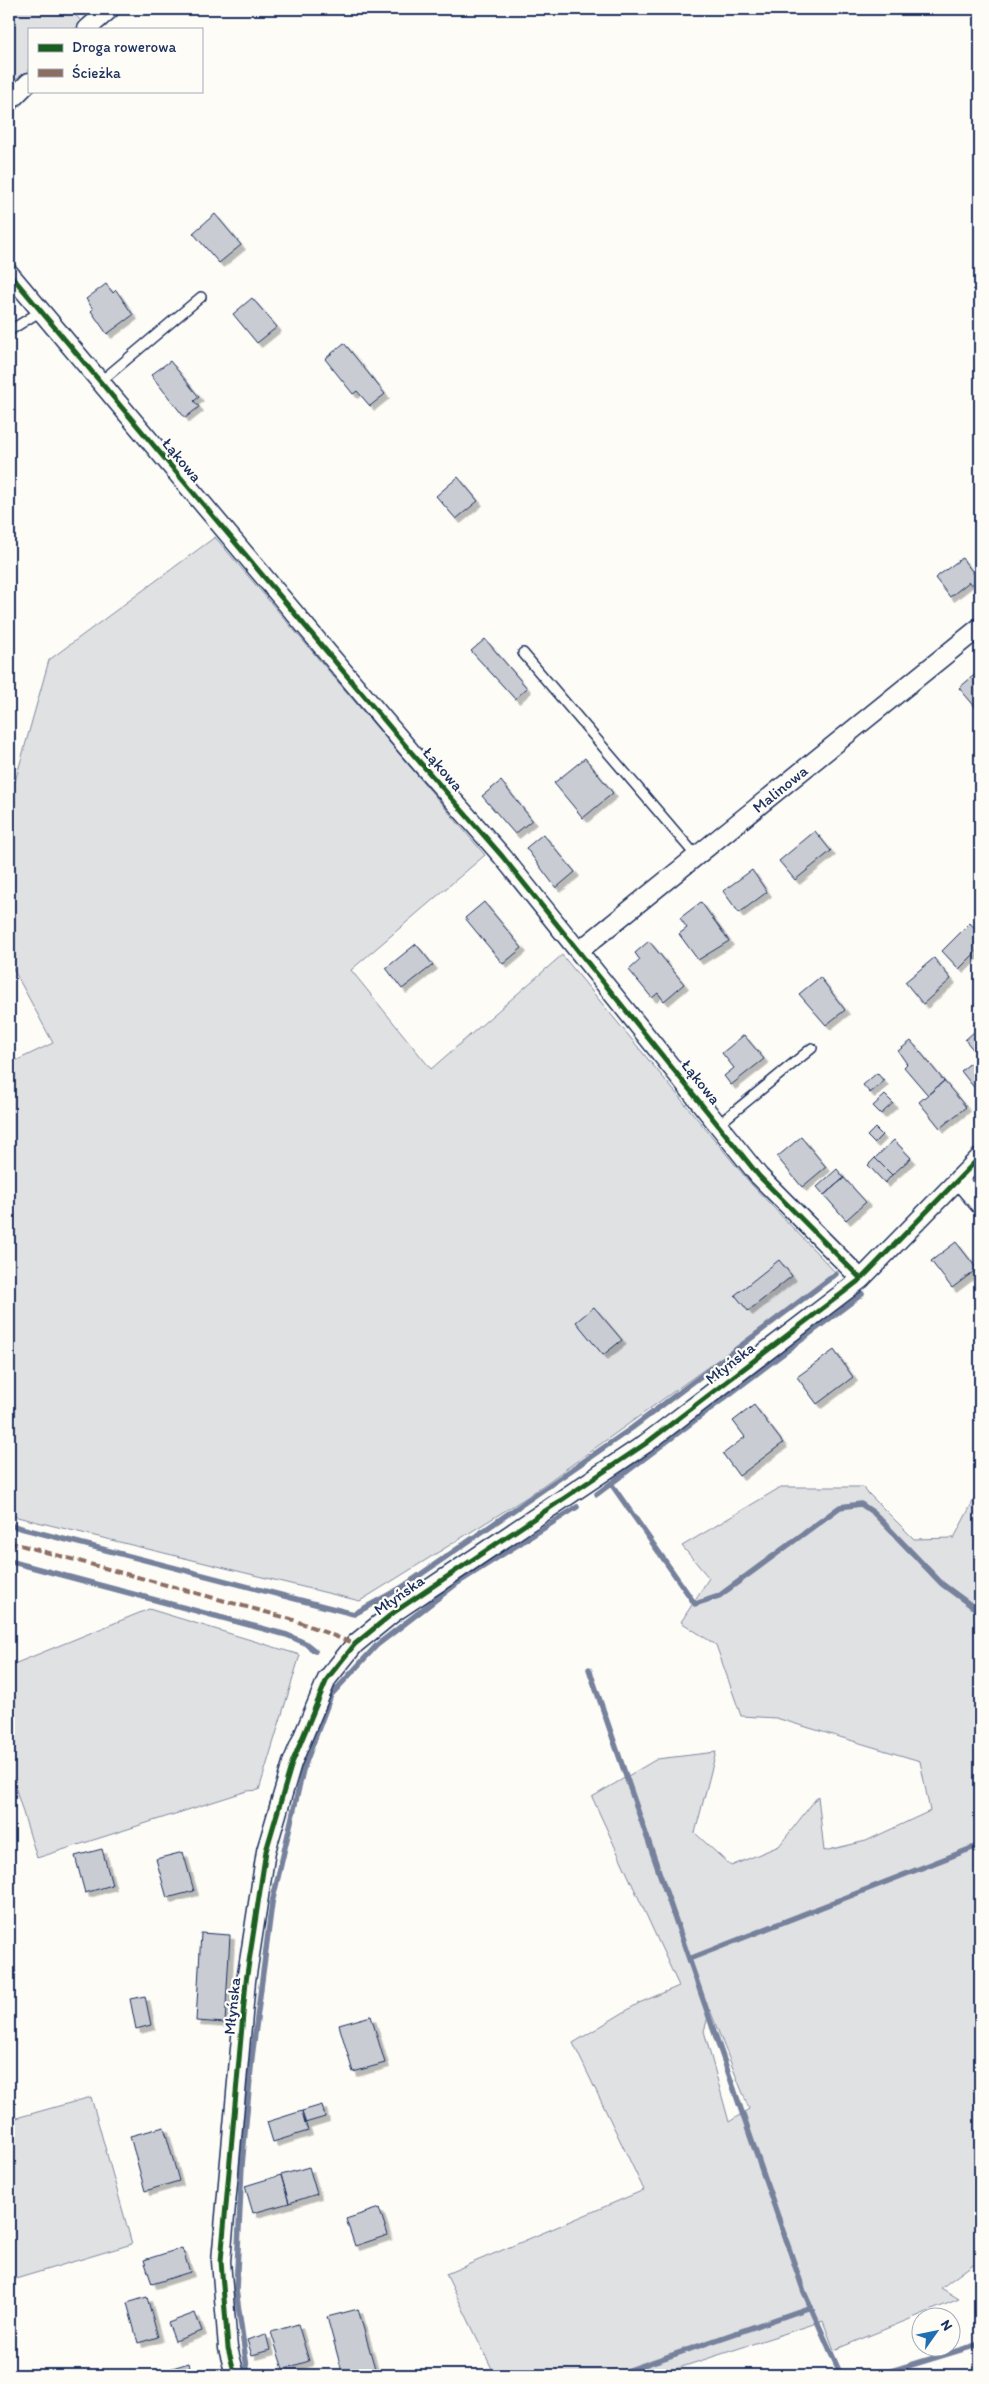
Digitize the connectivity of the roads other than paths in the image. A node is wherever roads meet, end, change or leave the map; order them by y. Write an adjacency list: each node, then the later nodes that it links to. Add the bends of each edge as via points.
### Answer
1 (110, 9): 2 (street)
2 (88, 28)
3 (28, 83): 4 (street)
4 (9, 102)
5 (9, 273): 7 (street, Łąkowa)
6 (201, 297): 9 (lane)
7 (41, 311): 8 (lane); 9 (street, Łąkowa)
8 (9, 331)
9 (100, 382): 13 (street, Łąkowa, via 502,856)
10 (980, 627): 12 (street, Malinowa)
11 (523, 653): 12 (lane)
12 (696, 857): 13 (street, Malinowa)
13 (579, 952): 15 (street, Łąkowa)
14 (812, 1048): 15 (lane)
15 (719, 1124): 19 (street, Łąkowa, via 760,1176)
16 (980, 1156): 17 (street, Młyńska)
17 (958, 1179): 18 (street); 19 (street, Młyńska)
18 (980, 1205)
19 (861, 1279): 20 (street, Młyńska, via 644,1444 393,1613 355,1644 327,1679 292,1763 266,1851 246,1981 221,2261 228,2348)
20 (235, 2375)

